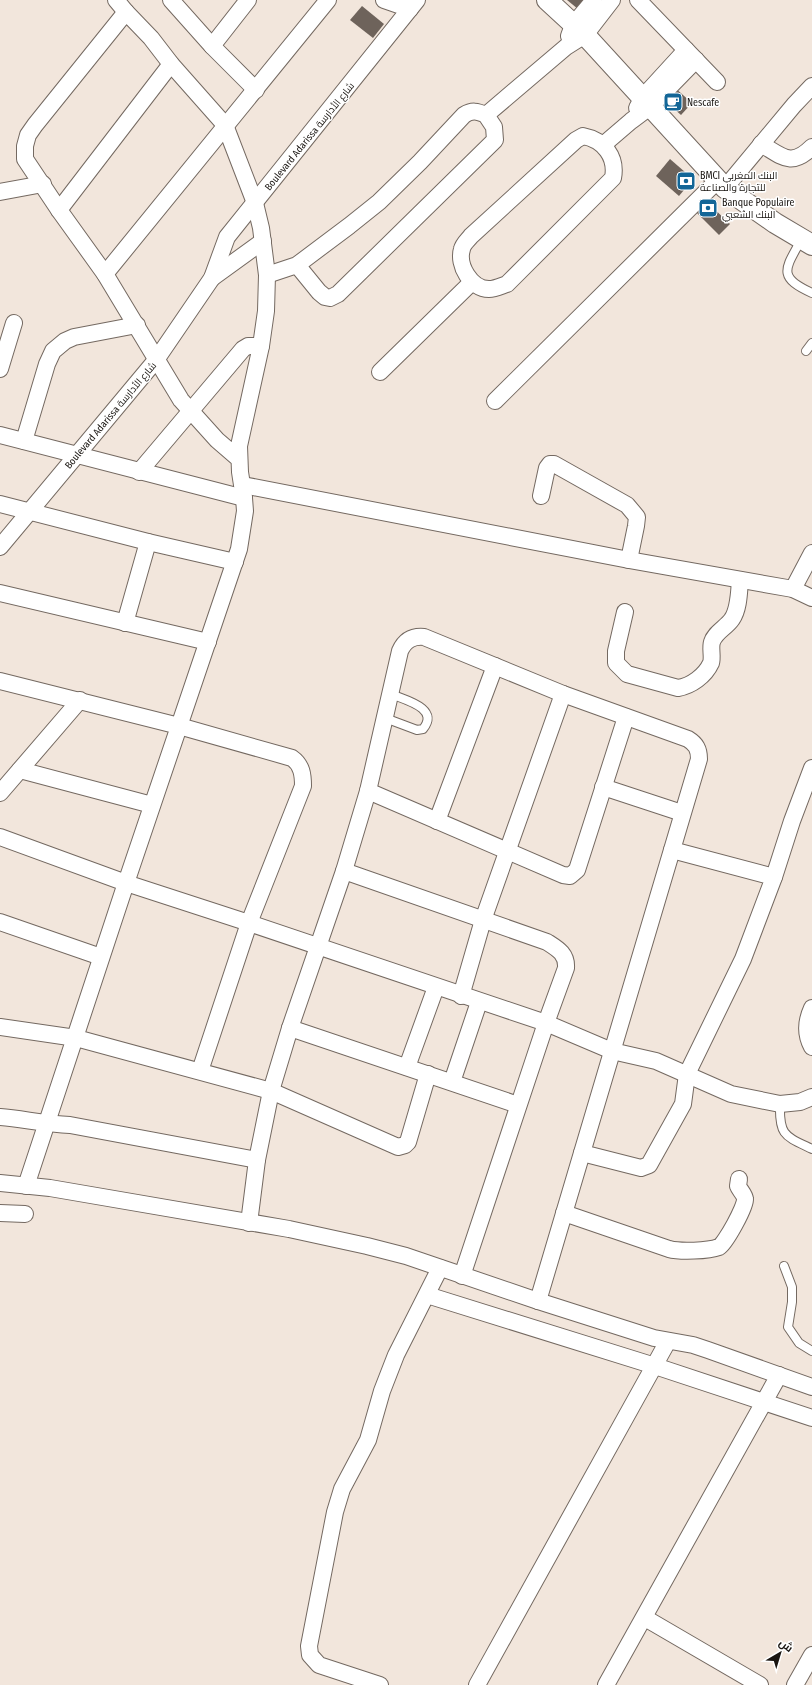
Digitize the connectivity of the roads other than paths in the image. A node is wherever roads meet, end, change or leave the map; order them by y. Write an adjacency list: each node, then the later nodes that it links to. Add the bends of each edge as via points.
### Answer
1 (171, 0): 12 (street)
2 (248, 0): 12 (street)
3 (328, 0): 17 (street)
4 (384, 0): 9 (street)
5 (547, 0): 11 (street)
6 (594, 0): 11 (street)
7 (612, 0): 11 (street)
8 (638, 0): 13 (street)
9 (414, 4): 27 (street, Boulevard Adarissa شارع الأدارسة)
10 (121, 6): 14 (street); 24 (street, via 28,135 25,159)
11 (579, 30): 18 (street); 19 (street, via 566,47)
12 (212, 46): 17 (street)
13 (691, 55): 15 (street); 18 (street)
14 (171, 64): 20 (street); 28 (street)
15 (717, 82)
16 (812, 86): 21 (street)
17 (256, 90): 20 (street)
18 (647, 102): 22 (street); 25 (street)
19 (486, 115): 31 (street, via 475,111 464,115 378,202); 31 (street, via 494,127 495,140 338,294 330,298 323,295)
20 (225, 125): 27 (street); 32 (street)
21 (762, 144): 23 (street, via 786,158 796,159); 25 (street)
22 (603, 145): 35 (street, via 613,159 613,178 507,284 488,289); 35 (street, via 583,136 576,140 471,236 462,248 461,258)
23 (812, 147)
24 (43, 184): 26 (street); 28 (street)
25 (722, 184): 30 (street, via 775,223); 45 (street)
26 (0, 192)
27 (255, 203): 29 (street); 34 (street, Boulevard Adarissa شارع الأدارسة, via 227,237)
28 (59, 210): 32 (street)
29 (264, 241): 33 (street); 34 (street, Boulevard Adarissa شارع الأدارسة)
30 (807, 242): 36 (lane, via 786,267 787,276 792,282)
31 (297, 265): 33 (street)
32 (106, 274): 38 (street)
33 (267, 276): 40 (street)
34 (212, 278): 42 (street, Boulevard Adarissa شارع الأدارسة)
35 (472, 282): 44 (street)
36 (812, 293)
37 (14, 323): 43 (street)
38 (137, 325): 42 (street); 48 (street, via 74,337 53,351)
39 (812, 343): 41 (lane)
40 (261, 346): 46 (street, via 246,346); 50 (street, via 242,432)
41 (806, 351)
42 (156, 360): 46 (street); 49 (street, Boulevard Adarissa شارع الأدارسة)
43 (0, 369)
44 (380, 372)
45 (495, 401)
46 (190, 411): 50 (street); 51 (street)
47 (0, 435): 48 (street)
48 (24, 441): 49 (street)
49 (76, 456): 51 (street); 55 (street, Boulevard Adarissa شارع الأدارسة)
50 (239, 459): 52 (street)
51 (138, 472): 52 (street)
52 (244, 492): 59 (street, via 416,518); 60 (street, via 242,537)
53 (541, 496): 59 (street, via 547,468 554,464 627,505 637,517)
54 (0, 504): 55 (street)
55 (31, 512): 56 (street); 57 (street, Boulevard Adarissa شارع الأدارسة)
56 (148, 542): 60 (street); 66 (street)
57 (0, 547)
58 (812, 553): 62 (street)
59 (629, 560): 61 (street)
60 (235, 562): 67 (street)
61 (740, 580): 62 (street); 65 (street, via 736,611 732,620 712,641 711,662 703,674 686,687 678,688 627,674 616,663)
62 (792, 589): 64 (street)
63 (0, 593): 66 (street)
64 (812, 598)
65 (625, 612)
66 (125, 623): 67 (street)
67 (208, 642): 75 (street)
68 (495, 666): 70 (street, via 424,637 412,638 400,651); 71 (street); 83 (street)
69 (0, 681): 72 (street)
70 (391, 694): 74 (street); 74 (lane, via 422,707 427,719 426,726 417,730)
71 (563, 694): 73 (street); 86 (street)
72 (80, 700): 75 (street); 77 (street)
73 (626, 717): 78 (street); 82 (street, via 688,739 696,745 699,758)
74 (385, 718): 79 (street)
75 (179, 726): 81 (street); 92 (street, via 292,758 301,767 303,786)
76 (812, 768): 88 (street)
77 (20, 770): 80 (street); 81 (street)
78 (603, 788): 82 (street); 86 (street, via 577,870 573,874 563,875)
79 (368, 791): 83 (street); 87 (street)
80 (0, 793)
81 (152, 805): 89 (street)
82 (682, 813): 85 (street)
83 (437, 821): 86 (street)
84 (0, 837): 89 (street)
85 (672, 850): 88 (street); 104 (street)
86 (507, 852): 90 (street)
87 (344, 872): 90 (street); 93 (street)
88 (774, 877): 108 (street, via 743,959)
89 (126, 883): 92 (street); 94 (street)
90 (483, 920): 96 (street); 99 (street, via 547,942 561,951 566,968)
91 (0, 922): 94 (street)
92 (248, 922): 93 (street); 106 (street)
93 (318, 947): 95 (street); 101 (street)
94 (101, 957): 102 (street)
95 (436, 987): 96 (street); 105 (street)
96 (461, 996): 97 (street)
97 (479, 1002): 99 (street); 109 (street)
98 (812, 1008): 103 (street, via 807,1029)
99 (546, 1023): 104 (street); 113 (street)
100 (0, 1027): 102 (street)
101 (290, 1028): 105 (street); 110 (street)
102 (76, 1038): 106 (street); 115 (street)
103 (812, 1047)
104 (612, 1051): 108 (street, via 656,1062); 117 (street)
105 (407, 1067): 107 (street)
106 (200, 1071): 110 (street)
107 (428, 1074): 109 (street); 110 (street, via 408,1142 398,1147)
108 (687, 1074): 112 (street, via 731,1094); 117 (street, via 683,1104 649,1165 641,1168)
109 (452, 1082): 113 (street)
110 (271, 1091): 118 (street)
111 (812, 1097): 112 (street, via 800,1102)
112 (780, 1104): 116 (lane, via 782,1130 790,1138)
113 (518, 1105): 128 (street)
114 (0, 1117): 115 (street)
115 (47, 1124): 118 (street, via 70,1125); 121 (street)
116 (812, 1149)
117 (582, 1153): 123 (street)
118 (257, 1160): 125 (street)
119 (739, 1179): 123 (street, via 738,1186 745,1198 744,1205 720,1247 679,1252)
120 (0, 1183): 121 (street)
121 (26, 1186): 125 (street)
122 (0, 1213): 124 (street)
123 (564, 1213): 130 (street)
124 (25, 1214)
125 (249, 1223): 127 (street, via 341,1240 406,1256)
126 (784, 1266): 132 (lane, via 792,1287 788,1326 799,1344)
127 (440, 1268): 128 (street); 129 (street)
128 (462, 1276): 130 (street)
129 (427, 1295): 133 (street); 140 (street, via 391,1367 368,1440 338,1500 309,1646 310,1655 319,1665)
130 (538, 1301): 131 (street)
131 (668, 1341): 133 (street); 134 (street, via 693,1346)
132 (812, 1351)
133 (655, 1366): 136 (street); 141 (street)
134 (779, 1375): 135 (street); 136 (street)
135 (812, 1387)
136 (764, 1401): 137 (street); 138 (street)
137 (812, 1418)
138 (644, 1618): 142 (street); 143 (street)
139 (812, 1655): 144 (street)
140 (380, 1685)
141 (477, 1685)
142 (606, 1685)
143 (760, 1685)
144 (795, 1685)

